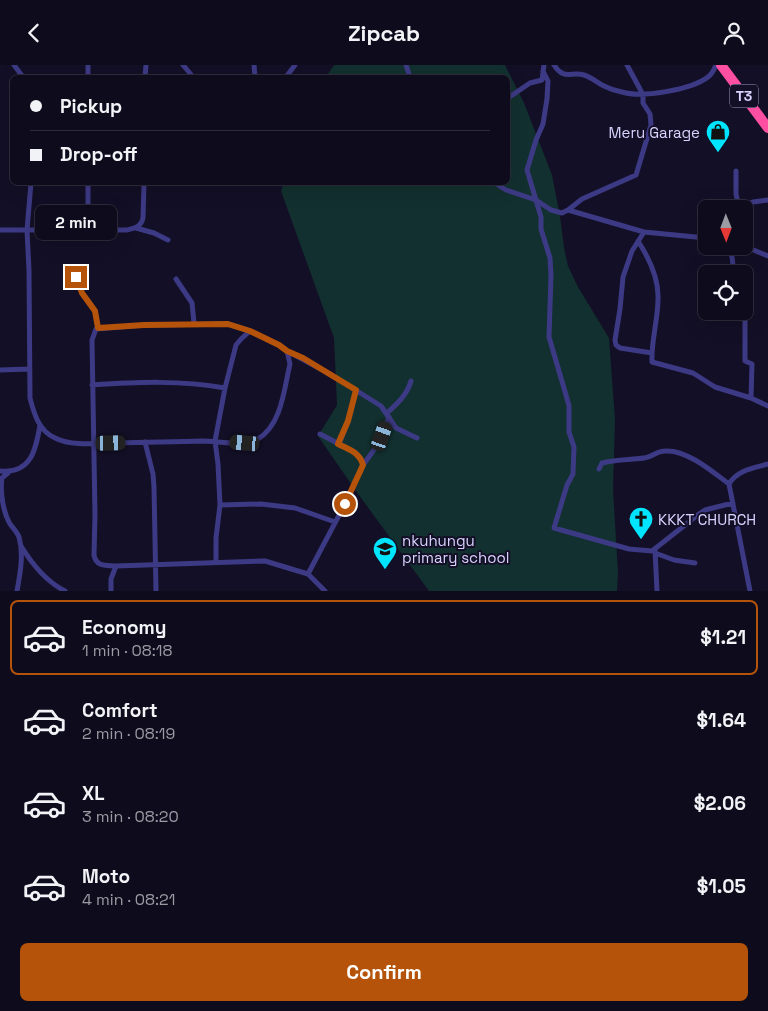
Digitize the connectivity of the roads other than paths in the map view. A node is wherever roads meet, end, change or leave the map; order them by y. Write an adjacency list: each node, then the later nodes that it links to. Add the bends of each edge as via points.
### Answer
1 (183, 65): 7 (street)
2 (554, 65): 8 (street, via 562,74 584,75 606,87)
3 (627, 65): 8 (street)
4 (716, 65): 8 (street, via 704,80 664,93)
5 (721, 65): 10 (highway, T3)
6 (543, 68): 9 (street, via 542,80 530,83); 16 (street, via 548,81 543,124 527,167)
7 (191, 75)
8 (643, 95): 20 (street, via 651,125 636,175 586,197)
9 (510, 97)
10 (768, 127)
11 (736, 171): 17 (street)
12 (31, 185): 22 (street)
13 (88, 185): 23 (street)
14 (144, 185): 21 (street, via 143,218)
15 (498, 185): 16 (street)
16 (536, 200): 20 (street, via 551,210 562,213); 67 (street, via 550,258 549,337 568,403 569,432 574,447 573,474 554,528 629,549)
17 (738, 200)
18 (768, 200): 19 (street)
19 (753, 202)
20 (568, 210): 25 (street)
21 (136, 228): 23 (street); 27 (street)
22 (27, 229): 23 (street); 24 (street); 39 (street)
23 (88, 229)
24 (0, 230)
25 (644, 232): 26 (street); 28 (street)
26 (698, 237)
27 (168, 240)
28 (638, 241): 38 (street, via 657,281); 38 (street, via 623,277 615,340 620,348)
29 (753, 250): 30 (street)
30 (768, 257)
31 (76, 277): 35 (street, via 82,293 95,311)
32 (176, 279): 34 (street, via 192,303)
33 (745, 320): 45 (street, via 745,361 752,364)
34 (194, 323): 35 (street); 36 (street, via 228,324)
35 (98, 328): 42 (street, via 92,340)
36 (250, 331): 37 (street); 43 (street, via 236,345)
37 (287, 351): 44 (street); 52 (street, via 290,364 281,405 269,429 258,439 245,443)
38 (652, 353): 45 (street, via 652,361 693,373 715,387)
39 (29, 369): 40 (street); 48 (street, via 30,398)
40 (0, 370)
41 (411, 381): 47 (street)
42 (92, 385): 43 (street, via 184,382); 55 (street)
43 (225, 388): 52 (street)
44 (356, 390): 47 (street, via 381,406); 56 (street)
45 (751, 398): 46 (street)
46 (768, 406)
47 (388, 415): 51 (street, via 400,430); 58 (street, via 379,443)
48 (40, 425): 50 (street); 54 (street)
49 (320, 434): 56 (street)
50 (48, 435): 54 (street); 55 (street, via 60,441)
51 (417, 438)
52 (215, 441): 53 (street); 64 (street)
53 (145, 442): 55 (street); 70 (street, via 154,481)
54 (37, 443): 61 (street, via 26,464)
55 (94, 443): 71 (street, via 95,561 100,565)
56 (338, 444): 58 (street, via 356,453)
57 (768, 464): 62 (street, via 738,474)
58 (363, 465): 65 (street)
59 (599, 469): 62 (street, via 602,463 615,459 649,457 667,450 690,458)
60 (0, 471): 61 (street)
61 (9, 472): 66 (street, via 2,478 4,504)
62 (729, 484): 63 (street)
63 (733, 503): 67 (street, via 705,510 673,533); 79 (street)
64 (220, 505): 65 (street, via 295,508); 68 (street)
65 (335, 522): 72 (street)
66 (20, 544): 73 (street, via 21,571); 74 (street, via 39,572)
67 (655, 551): 69 (street); 78 (street)
68 (216, 562): 70 (street); 72 (street, via 265,561)
69 (695, 563)
70 (156, 564): 71 (street); 76 (street)
71 (116, 565): 75 (street)
72 (308, 574): 77 (street)
73 (17, 591)
74 (65, 591)
75 (111, 591)
76 (156, 591)
77 (325, 591)
78 (657, 591)
79 (750, 591)

